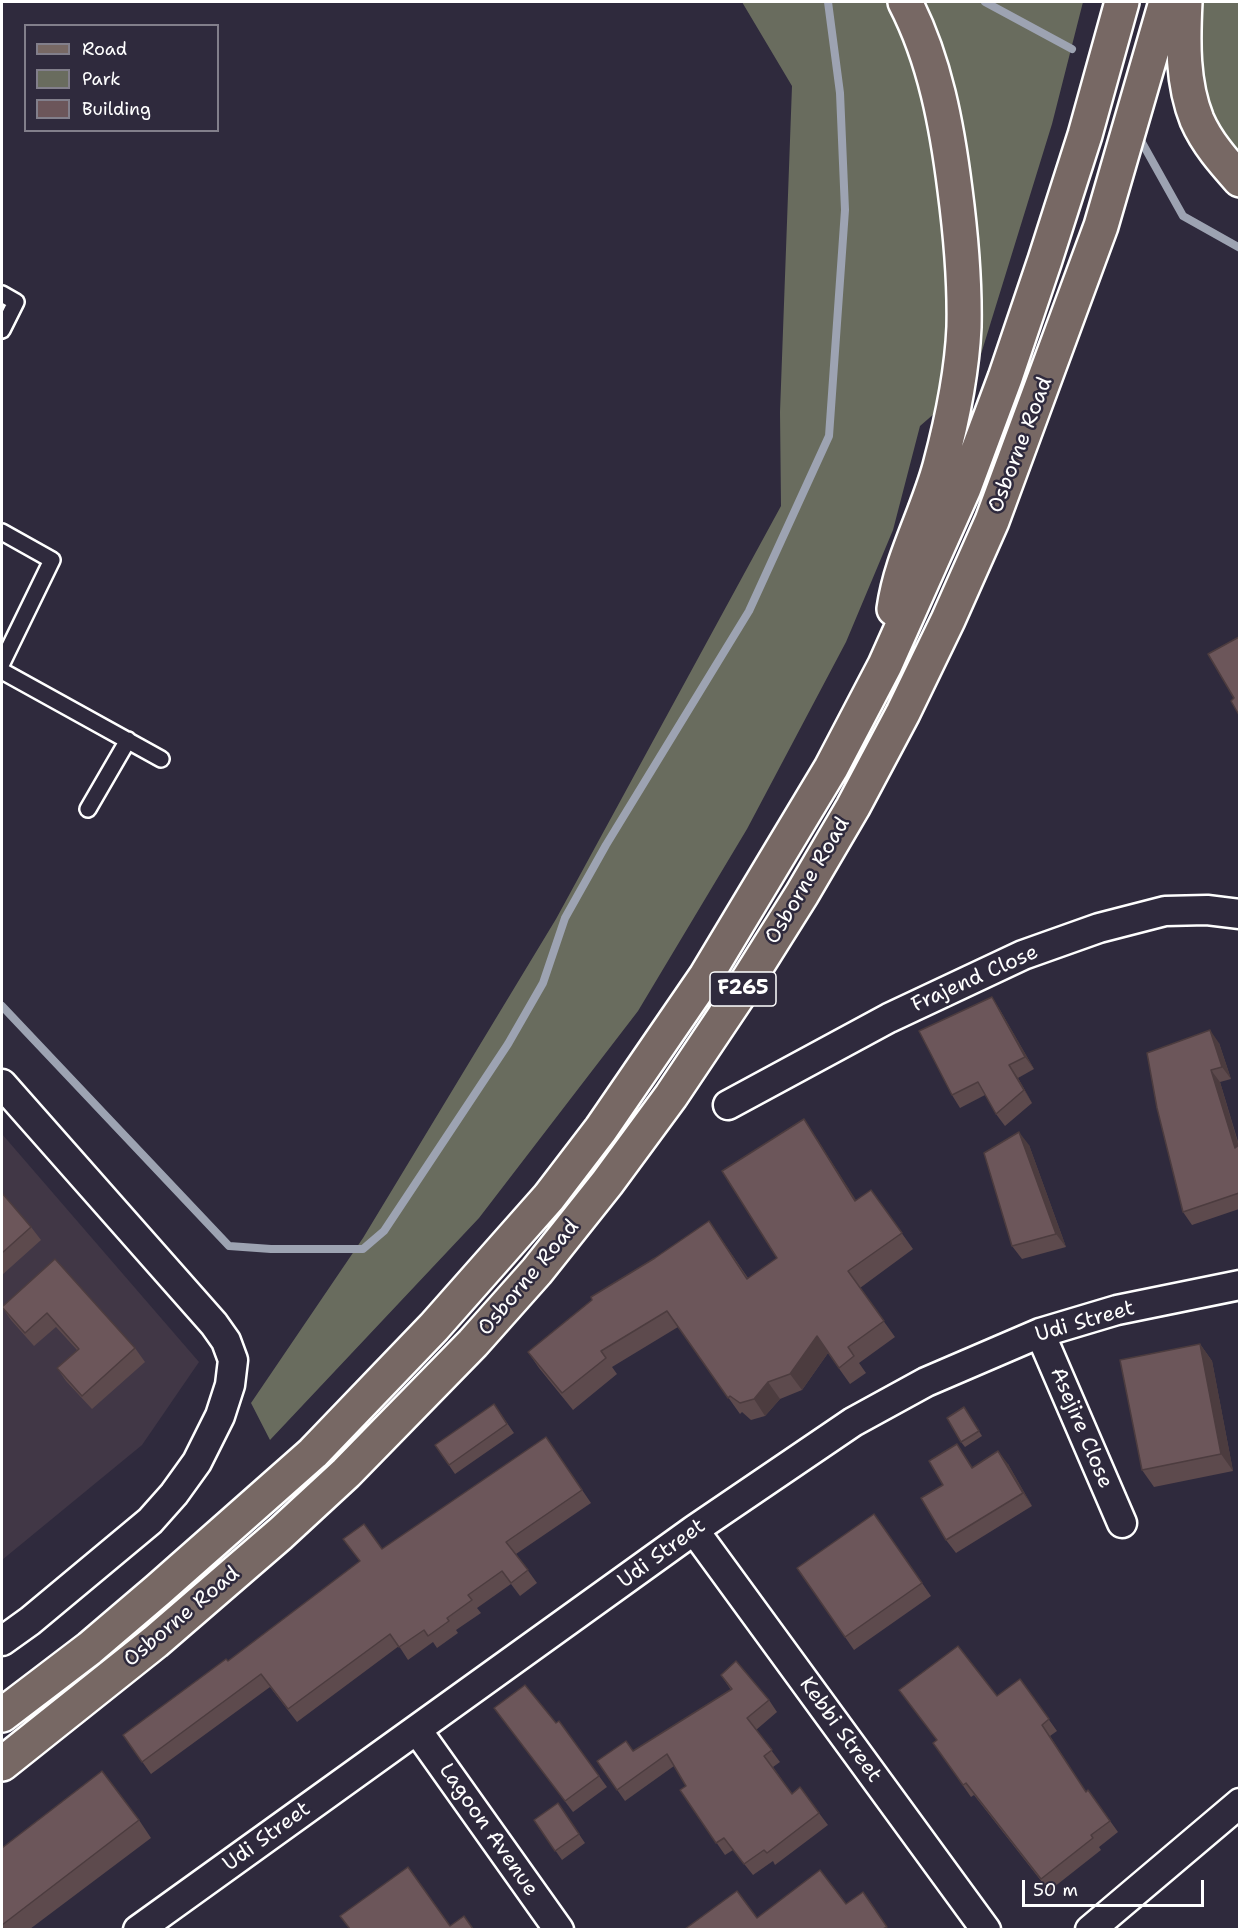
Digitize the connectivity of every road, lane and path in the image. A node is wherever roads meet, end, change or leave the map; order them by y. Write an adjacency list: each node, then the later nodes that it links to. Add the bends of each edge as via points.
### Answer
1 (905, 2): 10 (main road, via 933,72 948,133 964,264 964,328 956,393 940,467 897,585)
2 (1122, 2): 10 (main road, Osborne Road / F265, via 1085,135 1005,378 964,488)
3 (1166, 2): 25 (main road, Osborne Road / F265, via 1101,226 992,521 903,714 802,894 732,1005 671,1096 537,1271 398,1421 280,1534 146,1649)
4 (1185, 2): 5 (main road, via 1187,82 1197,120)
5 (1239, 180)
6 (2, 294): 7 (lane, via 16,303)
7 (2, 330)
8 (2, 532): 9 (lane, via 52,560)
9 (2, 663)
10 (885, 665): 23 (main road, Osborne Road / F265, via 831,768 706,976 601,1129 549,1197 434,1328 313,1453 90,1648)
11 (2, 671): 12 (lane)
12 (128, 740): 13 (lane); 14 (lane)
13 (161, 759)
14 (87, 809)
15 (1239, 914): 17 (street, Frajend Close, via 1165,911 1099,928 1023,955 889,1018)
16 (2, 1084): 22 (street, via 214,1324 233,1360 220,1416 174,1494 150,1521)
17 (728, 1105)
18 (1239, 1285): 19 (street, Udi Street, via 1118,1310)
19 (1040, 1333): 20 (street, Asejire Close); 21 (street, Udi Street, via 926,1382 853,1422)
20 (1122, 1523)
21 (694, 1530): 24 (street, Udi Street); 29 (street, Kebbi Street)
22 (2, 1641)
23 (2, 1715)
24 (417, 1730): 27 (street, Udi Street); 28 (street, Lagoon Avenue)
25 (2, 1764)
26 (1239, 1803): 30 (street)
27 (138, 1929)
28 (559, 1929)
29 (986, 1929)
30 (1090, 1929)

